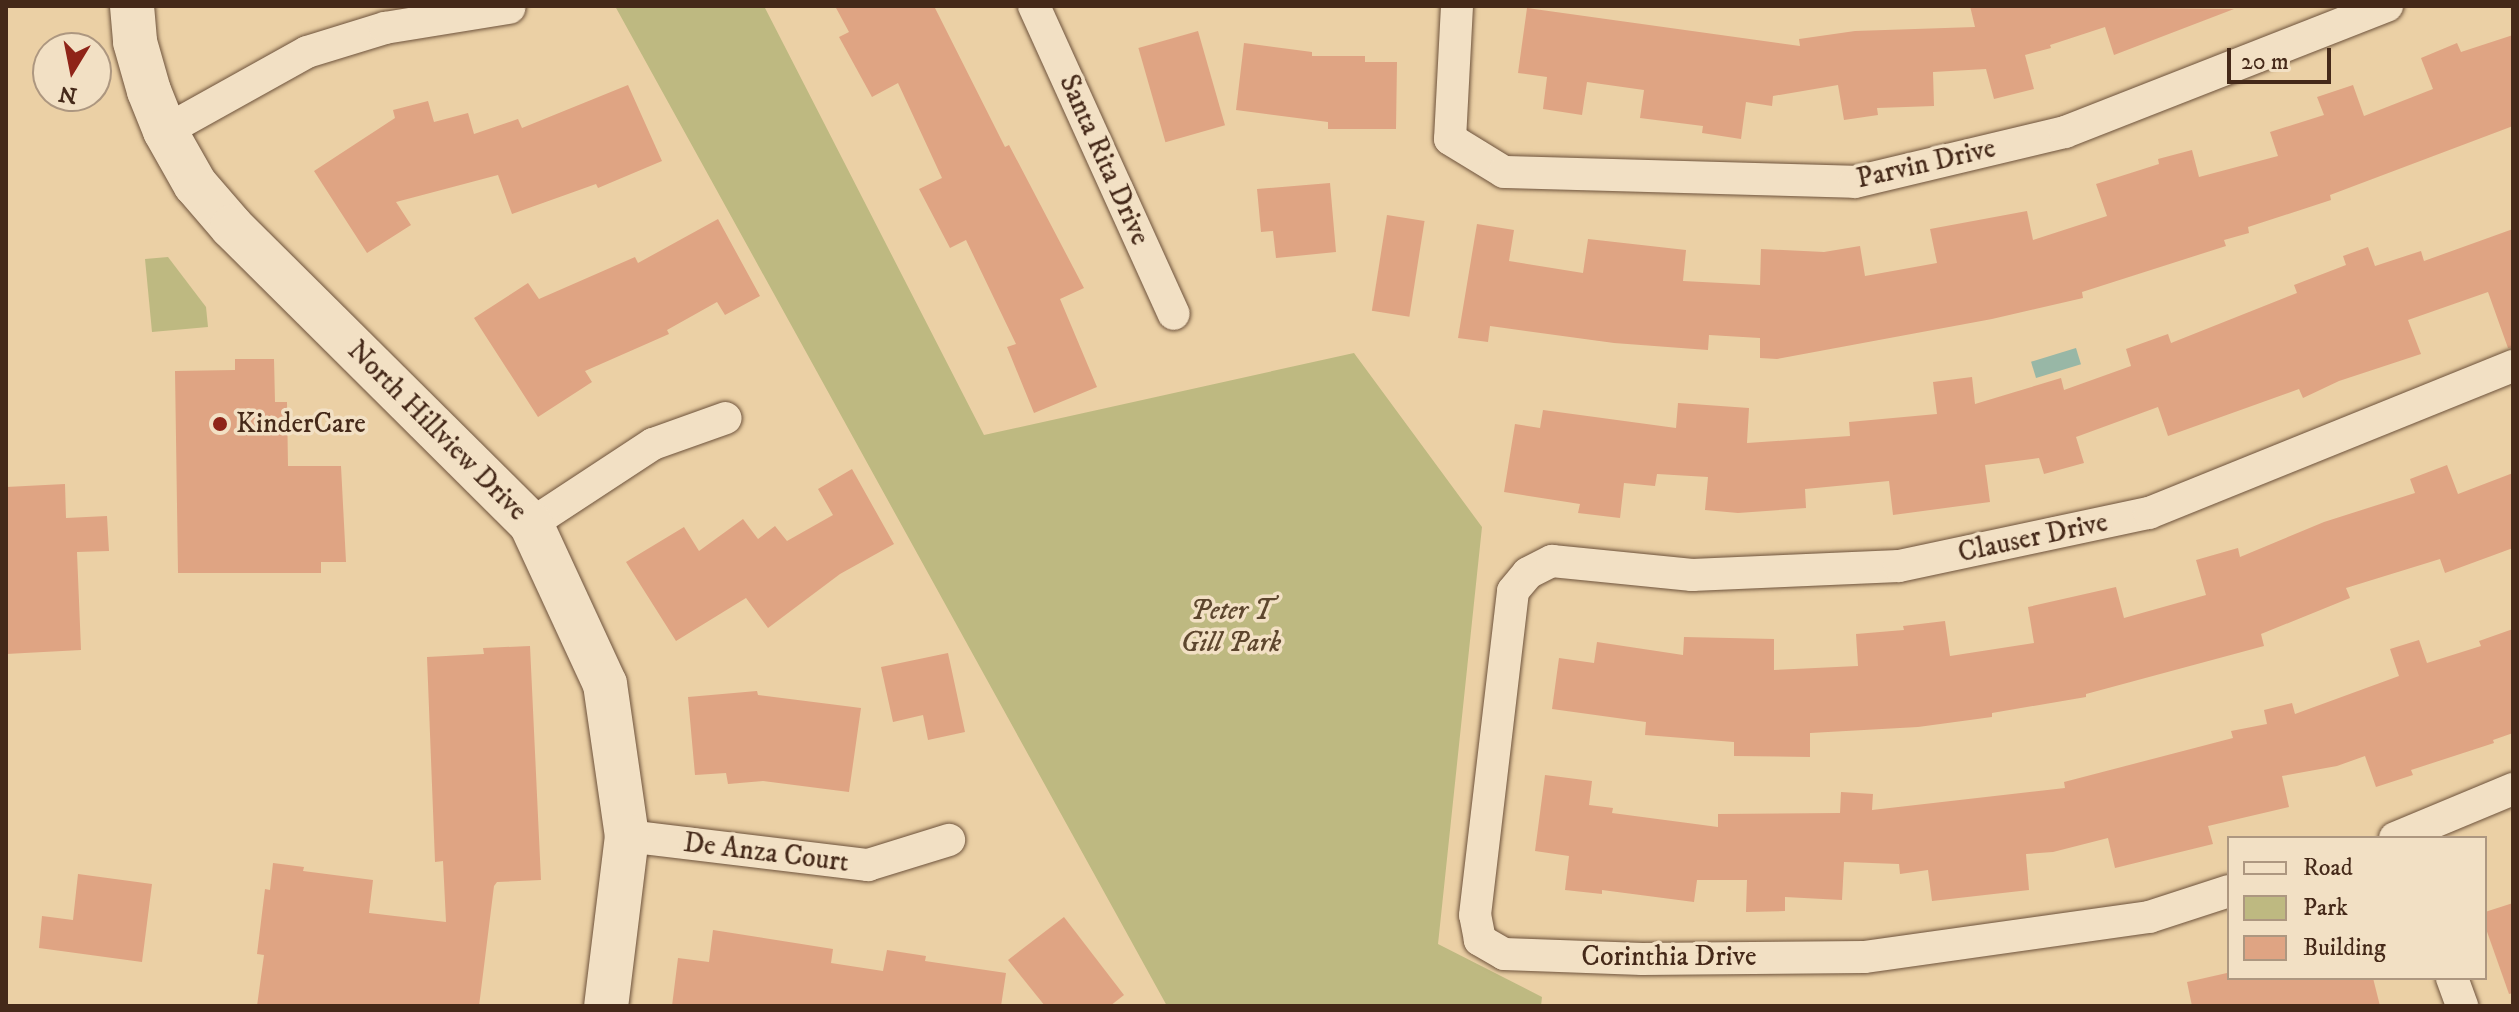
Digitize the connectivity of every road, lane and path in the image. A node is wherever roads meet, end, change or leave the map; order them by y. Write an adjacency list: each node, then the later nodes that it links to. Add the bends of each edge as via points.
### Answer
1 (132, 6): 6 (street, North Hillview Drive, via 135,42)
2 (1034, 6): 7 (street, Santa Rita Drive)
3 (1457, 6): 4 (street, Parvin Drive, via 1450,139 1504,172 1855,182 2065,132)
4 (2387, 6)
5 (509, 8): 6 (street, via 385,28 307,52)
6 (165, 131): 10 (street, North Hillview Drive, via 195,184 232,227)
7 (1174, 314)
8 (2513, 366): 11 (street, Clauser Drive, via 2149,513 1899,566 1692,575 1552,561)
9 (726, 418): 10 (street, via 653,444)
10 (531, 524): 13 (street, North Hillview Drive, via 605,684)
11 (1528, 573): 16 (street, Corinthia Drive, via 1513,591 1475,915 1480,940 1504,954 1864,957 2149,917)
12 (2513, 789): 14 (street)
13 (627, 836): 15 (street, De Anza Court, via 868,865); 18 (street, North Hillview Drive)
14 (2402, 836)
15 (949, 840)
16 (2227, 892)
17 (2453, 980): 19 (street)
18 (606, 1006)
19 (2462, 1006)

